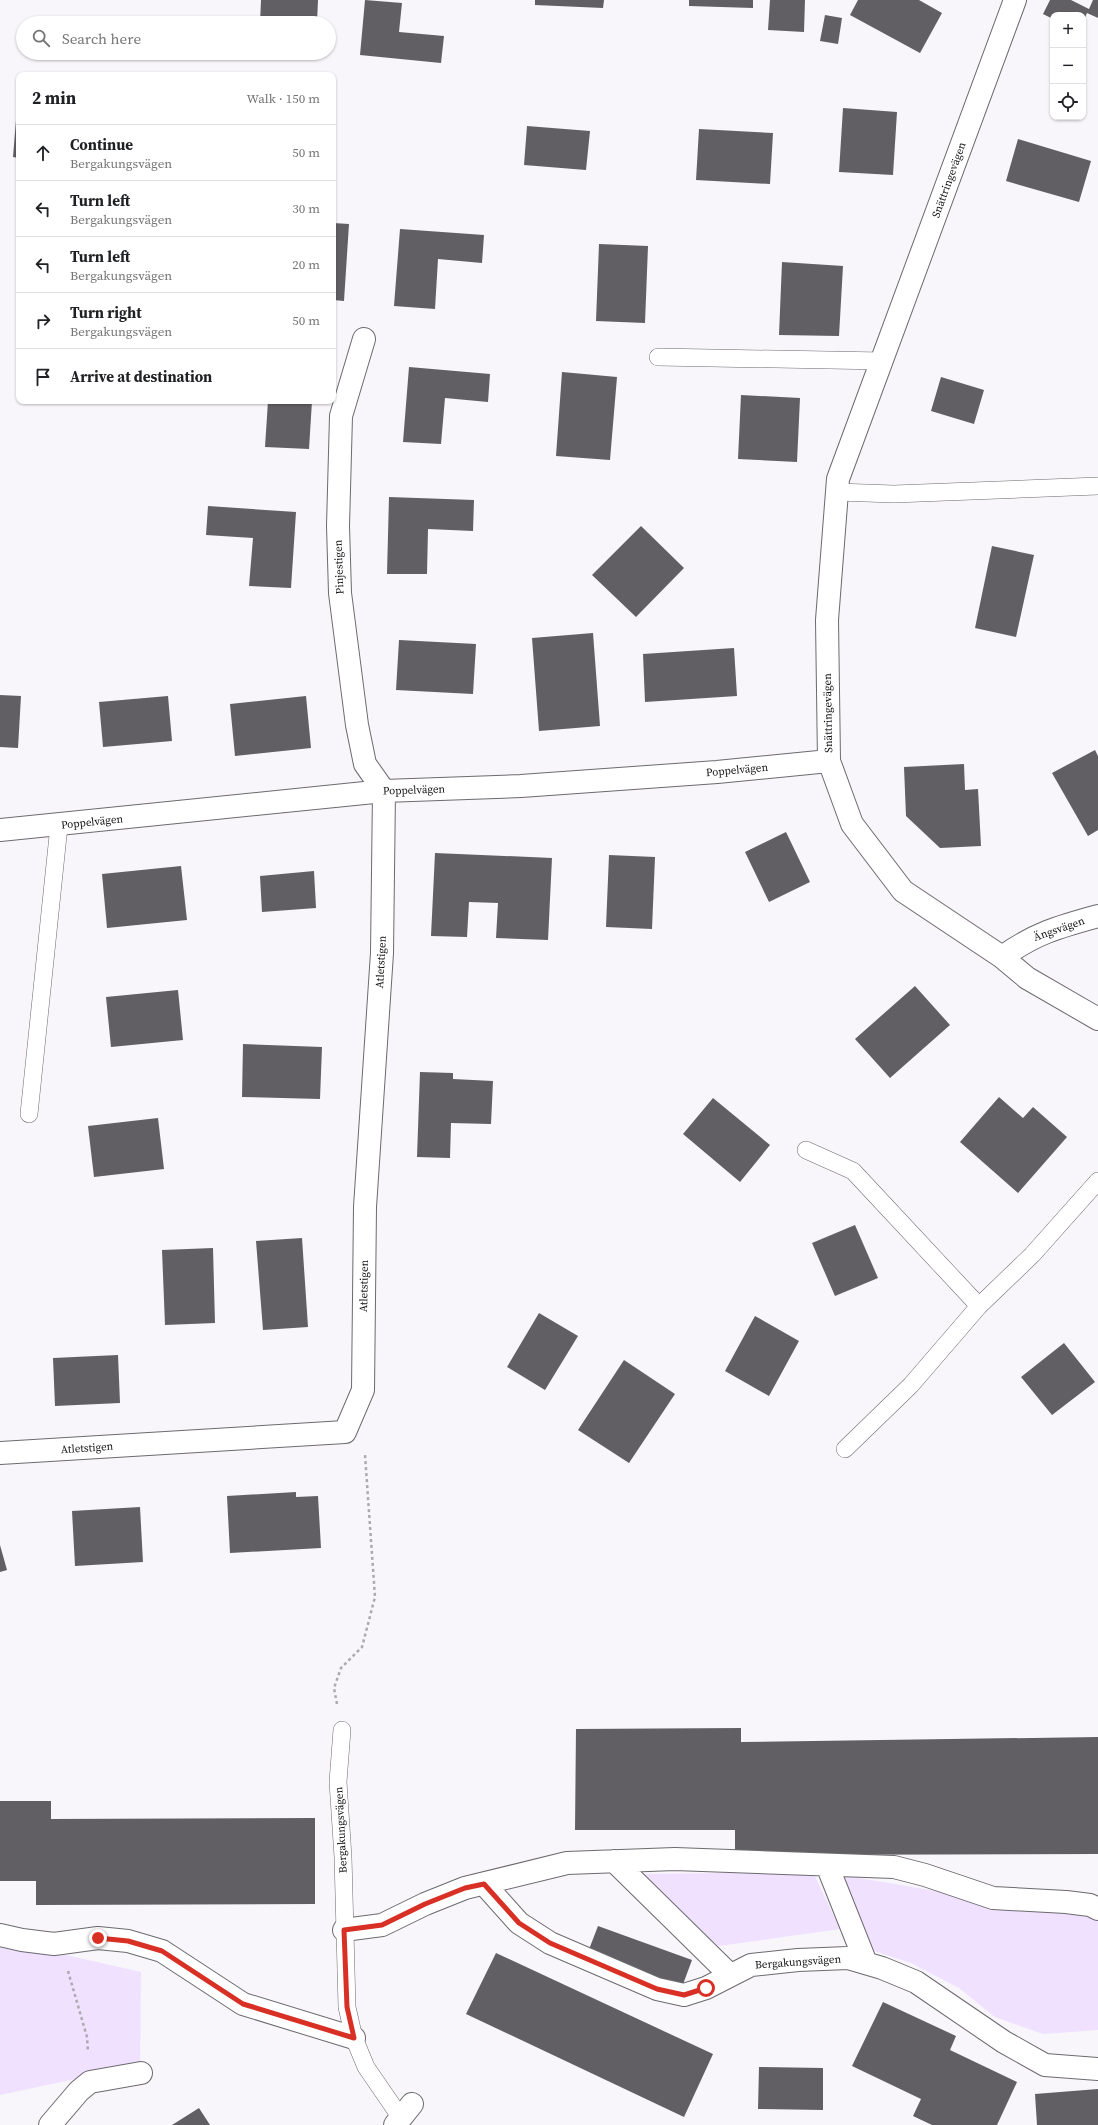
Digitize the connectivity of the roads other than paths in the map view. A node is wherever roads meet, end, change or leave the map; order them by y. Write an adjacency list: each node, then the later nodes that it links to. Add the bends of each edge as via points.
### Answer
1 (1015, 0): 4 (street, Snättringevägen)
2 (364, 339): 8 (street, Pinjestigen, via 341,416 338,526 340,593 356,725 365,764)
3 (658, 357): 4 (lane)
4 (883, 361): 6 (street, Snättringevägen, via 838,479)
5 (1098, 486): 6 (lane, via 894,494)
6 (837, 492): 7 (street, Snättringevägen, via 827,620)
7 (829, 761): 8 (street, Poppelvägen, via 521,786); 12 (street, Snättringevägen, via 852,824 903,891)
8 (384, 791): 9 (street, Poppelvägen); 19 (street, Atletstigen, via 382,953 365,1207 363,1390 345,1432)
9 (59, 826): 10 (street, Poppelvägen); 14 (lane)
10 (0, 830)
11 (1098, 916): 12 (street, Ängsvägen, via 1055,928 1026,940)
12 (1002, 957): 13 (street, Snättringevägen, via 1027,978)
13 (1098, 1019)
14 (29, 1114)
15 (806, 1150): 17 (lane, via 853,1171)
16 (1098, 1181): 17 (lane, via 1032,1255)
17 (979, 1306): 18 (lane, via 911,1386)
18 (845, 1449)
19 (0, 1453)
20 (342, 1730): 25 (lane, Bergakungsvägen, via 338,1782)
21 (614, 1861): 22 (street, via 675,1859); 23 (street, via 567,1863); 28 (street)
22 (827, 1866): 24 (street, via 894,1867 993,1898 1090,1904); 27 (street)
23 (484, 1884): 25 (street, via 465,1888 425,1904 382,1925); 28 (street, Bergakungsvägen, via 519,1923 550,1943 657,1989 684,1995 706,1988)
24 (1098, 1908)
25 (344, 1930): 29 (lane, Bergakungsvägen, via 347,2007)
26 (0, 1935): 29 (street, via 54,1944 98,1938 128,1941 162,1951 243,2004)
27 (866, 1963): 28 (street, Bergakungsvägen, via 848,1958 798,1960 751,1965); 30 (street, Bergakungsvägen, via 916,1982 1004,2042 1045,2065)
28 (730, 1975)
29 (354, 2038): 32 (lane, Bergakungsvägen, via 366,2067)
30 (1098, 2069)
31 (141, 2073): 33 (street, via 90,2082)
32 (403, 2116)
33 (50, 2125)

